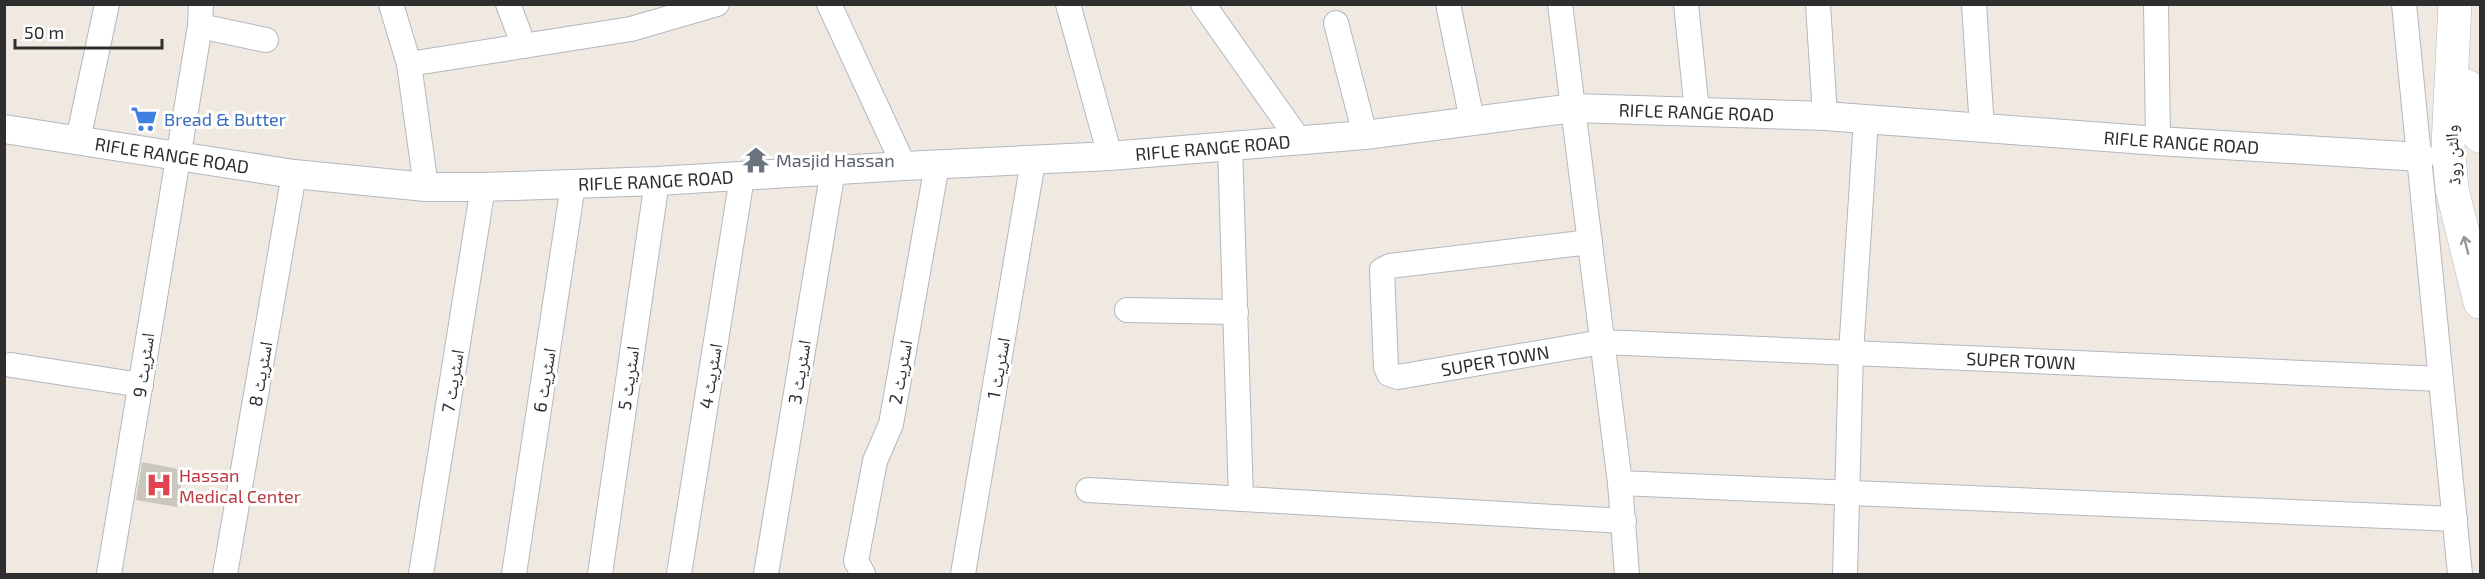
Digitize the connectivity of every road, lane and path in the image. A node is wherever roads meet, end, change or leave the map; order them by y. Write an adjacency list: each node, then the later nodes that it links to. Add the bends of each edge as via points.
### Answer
1 (107, 4): 30 (street)
2 (391, 4): 20 (street)
3 (508, 4): 19 (street)
4 (717, 4): 19 (street, via 632,30)
5 (829, 4): 39 (street)
6 (1068, 4): 35 (street)
7 (1203, 4): 31 (street)
8 (1448, 4): 24 (street)
9 (1560, 4): 21 (street)
10 (1686, 4): 22 (street)
11 (1818, 4): 23 (street)
12 (1974, 4): 27 (street)
13 (2156, 4): 32 (street)
14 (2404, 4): 36 (street)
15 (2456, 4): 29 (main road, via 2472,129); 48 (main road, والٹن روڈ, one-way to 15, via 2452,189 2449,156)
16 (201, 15): 18 (street); 34 (street, اسٹریٹ 9)
17 (1336, 23): 28 (street)
18 (266, 40)
19 (524, 46): 20 (street)
20 (409, 64): 45 (street)
21 (1574, 108): 22 (street, RIFLE RANGE ROAD); 24 (street, RIFLE RANGE ROAD); 47 (street)
22 (1697, 112): 23 (street, RIFLE RANGE ROAD)
23 (1825, 116): 25 (street, RIFLE RANGE ROAD)
24 (1472, 120): 28 (street, RIFLE RANGE ROAD)
25 (1866, 120): 27 (street, RIFLE RANGE ROAD); 52 (street)
26 (4, 129): 30 (street, RIFLE RANGE ROAD)
27 (1982, 129): 32 (street, RIFLE RANGE ROAD)
28 (1365, 135): 31 (street, RIFLE RANGE ROAD)
29 (2481, 136)
30 (78, 140): 34 (street, RIFLE RANGE ROAD)
31 (1299, 140): 33 (street, RIFLE RANGE ROAD)
32 (2158, 141): 36 (street, RIFLE RANGE ROAD)
33 (1230, 145): 35 (street, RIFLE RANGE ROAD); 50 (street)
34 (177, 156): 41 (street, RIFLE RANGE ROAD); 55 (street, اسٹریٹ 9)
35 (1110, 156): 37 (street, RIFLE RANGE ROAD)
36 (2421, 157): 54 (street)
37 (1033, 160): 38 (street, RIFLE RANGE ROAD); 70 (street, اسٹریٹ 1)
38 (937, 165): 39 (street, RIFLE RANGE ROAD); 69 (street, اسٹریٹ 2, via 891,424 875,461 856,561)
39 (904, 166): 40 (street, RIFLE RANGE ROAD)
40 (832, 170): 42 (street, RIFLE RANGE ROAD); 68 (street, اسٹریٹ 3)
41 (294, 174): 45 (street, RIFLE RANGE ROAD); 63 (street, اسٹریٹ 8)
42 (742, 177): 43 (street, RIFLE RANGE ROAD); 67 (street, اسٹریٹ 4)
43 (657, 181): 44 (street, RIFLE RANGE ROAD); 66 (street, اسٹریٹ 5)
44 (573, 184): 46 (street, RIFLE RANGE ROAD); 65 (street, اسٹریٹ 6)
45 (426, 187): 46 (street, RIFLE RANGE ROAD)
46 (483, 187): 64 (street, اسٹریٹ 7)
47 (1590, 242): 51 (street); 51 (street, SUPER TOWN, via 1382,270 1386,367 1389,374 1398,377)
48 (2481, 302)
49 (1127, 310): 50 (street)
50 (1236, 312): 59 (street)
51 (1602, 342): 52 (street, SUPER TOWN); 56 (street)
52 (1851, 353): 54 (street, SUPER TOWN); 58 (street)
53 (11, 365): 55 (street)
54 (2440, 379): 60 (street)
55 (141, 385): 62 (street, اسٹریٹ 9)
56 (1620, 483): 58 (street); 61 (street)
57 (1088, 490): 59 (street)
58 (1847, 493): 60 (street); 72 (street)
59 (1241, 499): 61 (street)
60 (2455, 519): 73 (street)
61 (1624, 521): 71 (street)
62 (109, 574)
63 (225, 574)
64 (421, 574)
65 (514, 574)
66 (600, 574)
67 (679, 574)
68 (766, 574)
69 (863, 574)
70 (963, 574)
71 (1627, 574)
72 (1845, 574)
73 (2460, 574)

